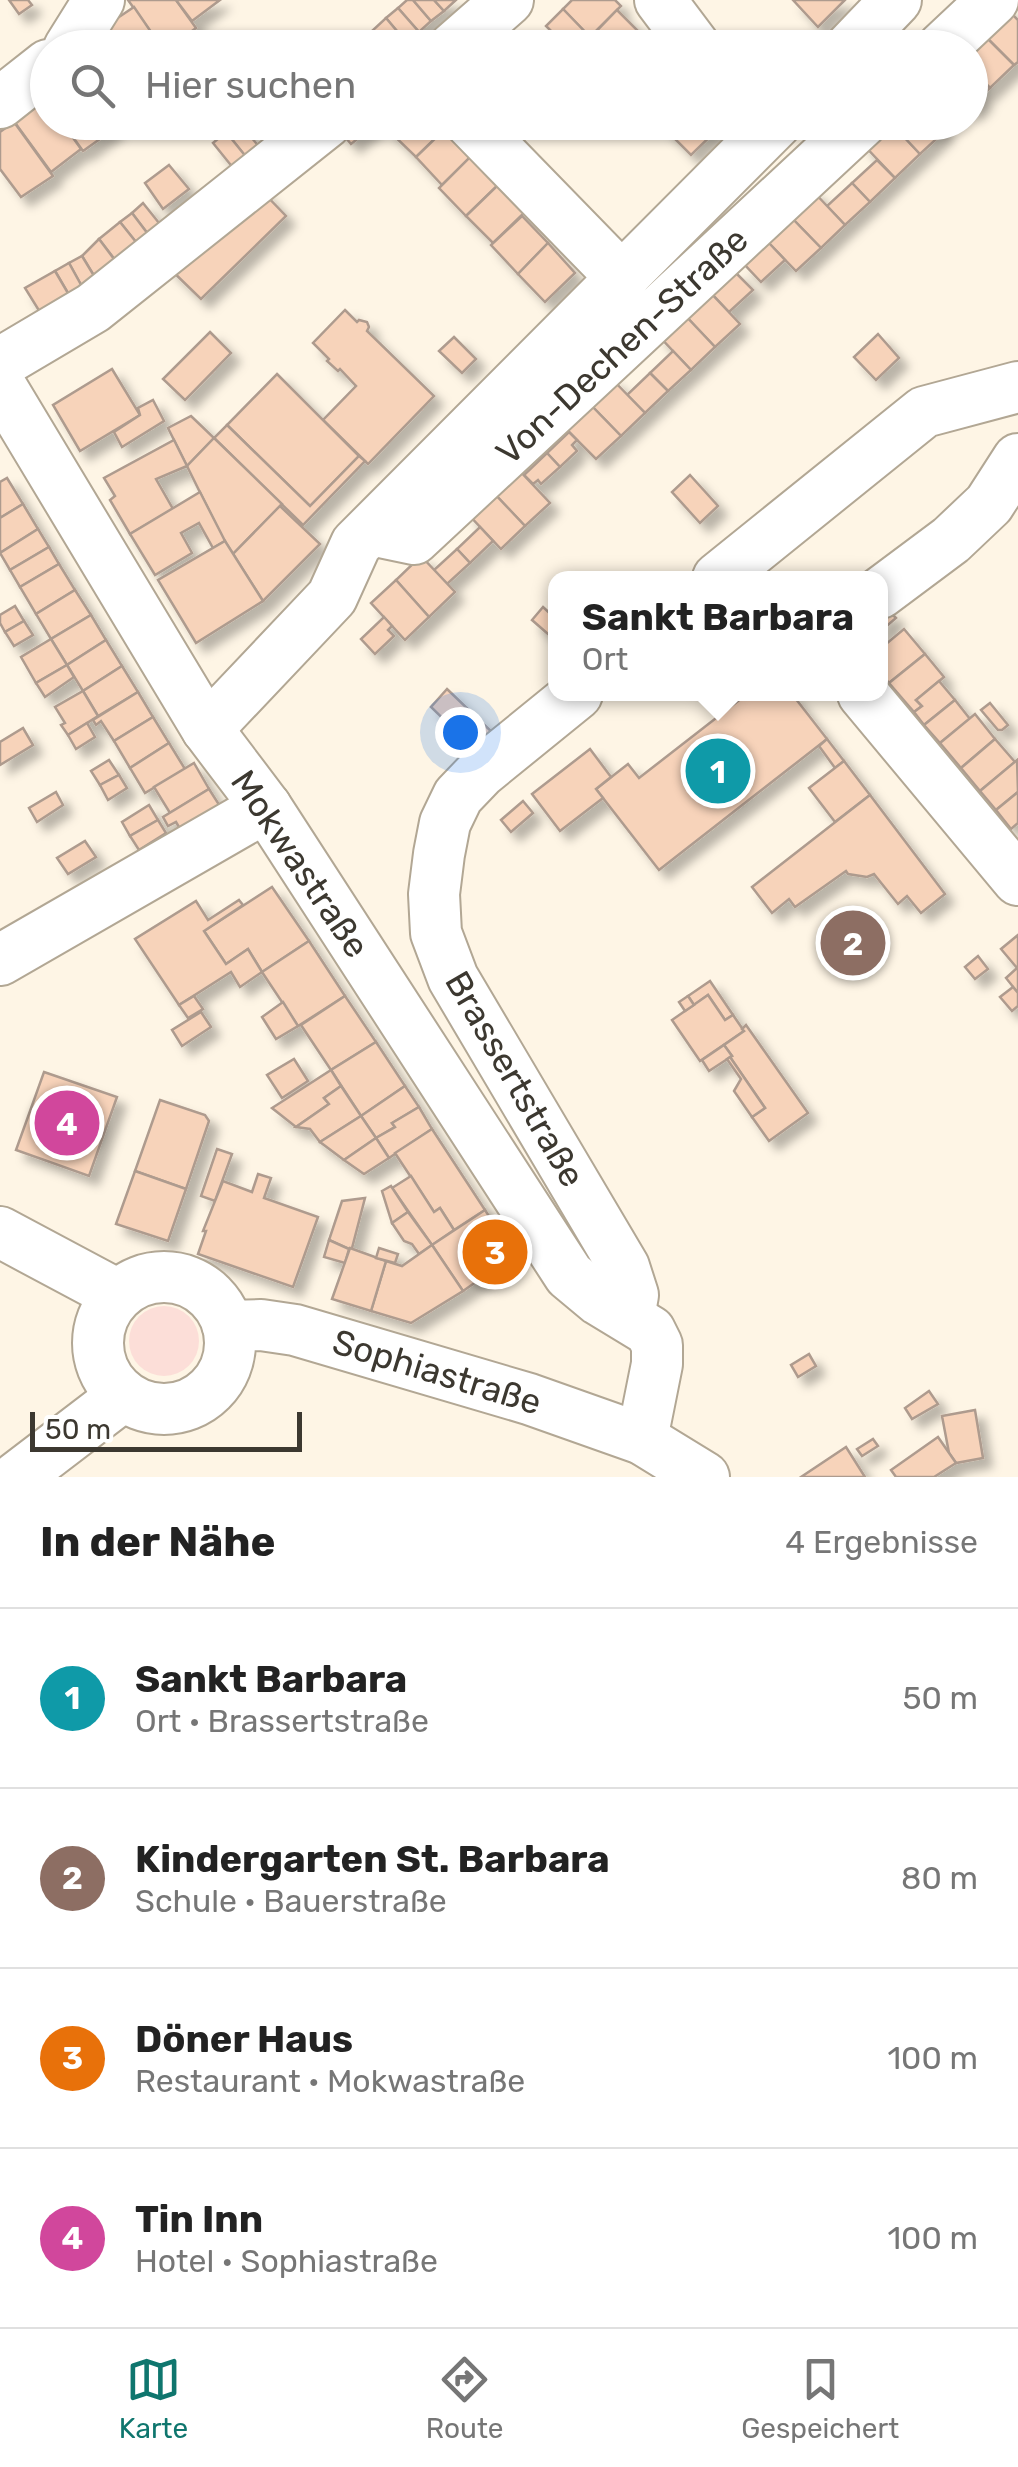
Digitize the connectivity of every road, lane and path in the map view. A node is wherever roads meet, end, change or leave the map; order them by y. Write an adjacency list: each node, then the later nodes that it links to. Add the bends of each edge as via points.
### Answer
1 (99, 0): 6 (street)
2 (508, 0): 7 (street)
3 (660, 0): 8 (street)
4 (896, 0): 9 (street)
5 (993, 0): 10 (street)
6 (80, 30)
7 (474, 30)
8 (682, 30)
9 (867, 30)
10 (961, 30)
11 (30, 79): 12 (street)
12 (0, 103)
13 (305, 140): 18 (street, via 92,308)
14 (488, 140): 17 (street)
15 (757, 140): 17 (street, Von-Dechen-Straße)
16 (843, 140): 22 (street, Von-Dechen-Straße, via 414,539)
17 (623, 279): 22 (street, Von-Dechen-Straße)
18 (0, 364)
19 (0, 385): 27 (street, Mokwastraße)
20 (1018, 386): 23 (street, via 924,412)
21 (1018, 459): 24 (street, via 989,504)
22 (371, 530): 27 (street, Von-Dechen-Straße, via 356,544 332,597)
23 (727, 571)
24 (888, 588)
25 (568, 701): 33 (street, Brassertstraße, via 458,796 438,854 436,933 453,978 624,1267 633,1296)
26 (869, 701): 29 (street)
27 (207, 729): 28 (street, Mokwastraße)
28 (266, 807): 30 (street); 33 (street, Mokwastraße, via 569,1275)
29 (1018, 880)
30 (0, 960)
31 (0, 1232): 32 (street)
32 (118, 1295): 34 (street, via 164,1276 188,1281 210,1294); 35 (street, via 101,1322 98,1342 100,1362)
33 (630, 1317): 36 (street, Brassertstraße, via 657,1345)
34 (228, 1326): 35 (street, via 226,1368 208,1393 182,1408 151,1408); 36 (street, Sophiastraße, via 330,1338)
35 (123, 1396): 37 (street)
36 (642, 1439): 38 (street, Sophiastraße)
37 (17, 1477)
38 (704, 1477)

